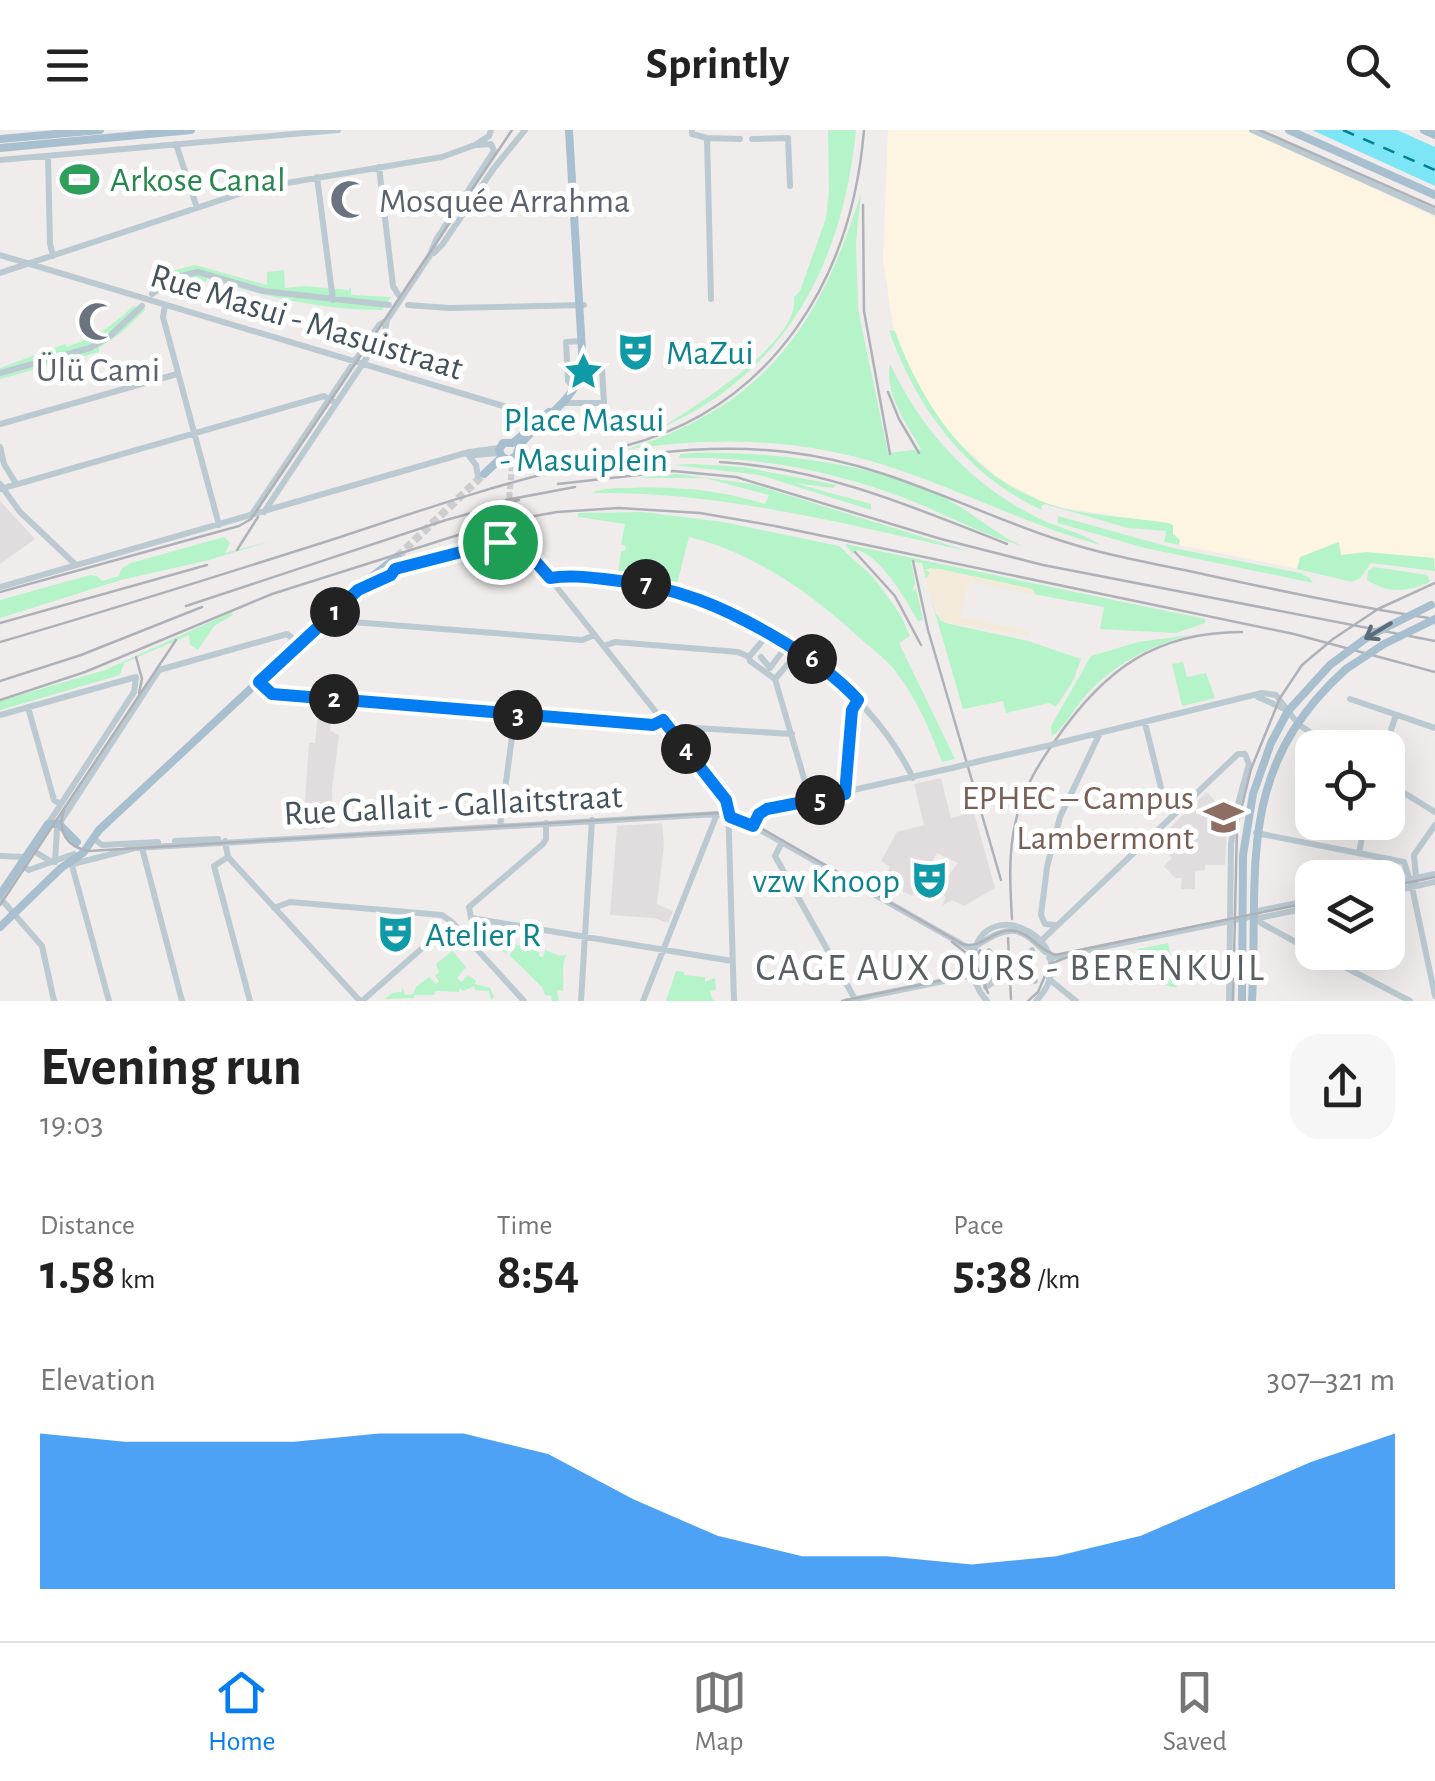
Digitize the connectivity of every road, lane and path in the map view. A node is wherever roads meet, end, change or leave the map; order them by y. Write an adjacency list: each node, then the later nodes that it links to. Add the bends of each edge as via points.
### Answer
1 (100, 130): 14 (main road)
2 (191, 130): 19 (main road)
3 (338, 130): 18 (street)
4 (491, 130): 16 (street)
5 (525, 130): 30 (street)
6 (571, 130): 42 (main road)
7 (692, 130): 12 (street)
8 (1252, 130): 21 (street)
9 (1290, 130): 17 (main road)
10 (1424, 130): 11 (main road)
11 (1435, 135)
12 (706, 138): 15 (street); 37 (street)
13 (752, 138): 25 (street, via 788,138)
14 (0, 139)
15 (740, 139)
16 (486, 140): 23 (street, via 442,157); 30 (street, via 494,151)
17 (1318, 142): 21 (street); 26 (main road)
18 (176, 144): 20 (street); 27 (street)
19 (0, 148)
20 (48, 156): 22 (street); 29 (street)
21 (1312, 157): 28 (street)
22 (0, 160)
23 (379, 168): 24 (street); 38 (street, via 393,286)
24 (317, 177): 27 (street); 36 (street)
25 (790, 186)
26 (1435, 195)
27 (197, 208): 29 (street)
28 (1435, 212)
29 (55, 255): 32 (street); 34 (street)
30 (430, 255): 38 (street)
31 (0, 257): 32 (street, Rue Masui - Masuistraat); 33 (street)
32 (29, 264): 33 (street); 34 (street, Rue Masui - Masuistraat)
33 (0, 271)
34 (59, 274): 39 (street, Rue Masui - Masuistraat)
35 (152, 294): 36 (street, via 198,272 263,291)
36 (332, 300): 41 (street)
37 (710, 300)
38 (405, 302): 42 (street, via 449,308); 44 (street)
39 (165, 305): 44 (street, Rue Masui - Masuistraat); 47 (street)
40 (142, 306): 46 (street, via 90,348)
41 (389, 306)
42 (582, 306): 43 (main road)
43 (582, 341): 45 (main road); 48 (street, via 566,342)
44 (359, 363): 49 (street); 52 (street, Rue Masui - Masuistraat, via 530,414)
45 (582, 368): 48 (main road); 50 (street, via 602,368 604,404)
46 (0, 373)
47 (177, 374): 51 (street); 53 (street)
48 (574, 388): 50 (main road); 52 (main road)
49 (333, 401): 53 (street, via 324,396); 61 (street); 62 (street)
50 (565, 403): 52 (main road)
51 (0, 424)
52 (537, 426): 54 (main road)
53 (194, 432): 59 (street); 63 (street)
54 (515, 445): 56 (main road, via 505,442); 56 (main road, via 512,462)
55 (0, 447): 59 (street)
56 (500, 453): 57 (street); 58 (main road)
57 (467, 456): 58 (street); 61 (street)
58 (481, 475)
59 (15, 482): 60 (street)
60 (1, 486): 66 (street)
61 (264, 512): 62 (street)
62 (252, 516): 63 (street)
63 (219, 524): 66 (street)
64 (504, 541): 65 (street); 65 (street, via 508,528); 68 (street)
65 (514, 542): 69 (street)
66 (76, 565): 70 (street)
67 (392, 565): 68 (street); 68 (street); 72 (main road)
68 (411, 566)
69 (550, 578): 74 (street, via 673,590); 75 (street)
70 (0, 587)
71 (1434, 604): 87 (main road, one-way to 87, bridge, via 1330,665)
72 (338, 609): 75 (street, via 352,622 582,640); 76 (main road)
73 (1435, 619): 93 (main road, bridge, via 1346,670)
74 (769, 633): 78 (street); 79 (street)
75 (595, 634): 77 (street)
76 (300, 644): 83 (main road); 104 (street, via 287,634 159,670)
77 (604, 646): 79 (street); 91 (street)
78 (798, 651): 82 (street); 85 (street)
79 (749, 657): 82 (street)
80 (762, 659): 81 (street, via 770,668)
81 (774, 660)
82 (775, 679): 99 (street)
83 (259, 682): 88 (street, via 272,694); 117 (main road)
84 (1350, 699): 90 (street)
85 (858, 700): 100 (street); 102 (street)
86 (28, 708): 89 (street); 104 (street, via 54,800); 104 (street, via 136,677 134,692)
87 (1288, 711): 92 (street, via 1276,696 1262,693); 93 (street); 143 (main road, via 1248,820 1243,855)
88 (515, 714): 91 (street, via 653,725); 112 (street)
89 (0, 715)
90 (1396, 715): 94 (street); 96 (street)
91 (663, 720): 97 (street)
92 (1145, 722): 98 (street); 107 (street)
93 (1298, 724): 95 (street); 116 (main road, via 1268,782)
94 (1435, 728)
95 (1307, 730)
96 (1391, 730)
97 (672, 732): 99 (street, via 680,727); 108 (street, via 726,800)
98 (1100, 733): 100 (street, bridge); 144 (street, via 1065,806 1047,866 1041,914 1045,924)
99 (792, 734): 103 (street)
100 (913, 778): 102 (street)
101 (1405, 793): 105 (street)
102 (845, 794): 103 (street)
103 (810, 799): 113 (street, via 762,811)
104 (63, 807): 111 (street); 115 (street)
105 (1435, 812)
106 (718, 814): 108 (street, Rue Gallait - Gallaitstraat); 109 (street, Rue Gallait - Gallaitstraat); 151 (street)
107 (1173, 814): 141 (street, via 1238,754 1247,756 1232,834); 144 (street)
108 (730, 817): 113 (street, Rue Gallait - Gallaitstraat); 154 (street)
109 (592, 820): 110 (street, Rue Gallait - Gallaitstraat); 147 (street)
110 (546, 823): 112 (street, Rue Gallait - Gallaitstraat); 147 (street, via 542,844 468,909 470,916)
111 (48, 825): 115 (main road); 126 (main road)
112 (500, 826): 119 (street, Rue Gallait - Gallaitstraat)
113 (753, 826): 121 (street, Rue Gallait - Gallaitstraat)
114 (1435, 826): 132 (street, via 1414,855)
115 (57, 830): 120 (main road); 128 (street); 129 (street)
116 (1256, 833): 124 (street); 143 (main road)
117 (91, 838): 120 (main road); 122 (street, via 102,845); 128 (main road)
118 (1362, 840): 124 (street)
119 (225, 841): 122 (street, Rue Gallait - Gallaitstraat); 127 (street)
120 (77, 842): 128 (main road)
121 (782, 842): 150 (street, Rue Gallait - Gallaitstraat); 174 (street, via 775,856)
122 (140, 845): 128 (street); 168 (street)
123 (37, 852): 129 (street)
124 (1360, 853): 132 (street, via 1402,861)
125 (0, 856): 126 (street)
126 (26, 857): 136 (main road)
127 (228, 857): 138 (street); 169 (street, via 214,866)
128 (73, 858): 129 (street); 139 (main road); 167 (street)
129 (55, 863): 130 (street)
130 (26, 868)
131 (1435, 874): 132 (street)
132 (1412, 881): 133 (street); 134 (street); 135 (street); 162 (street)
133 (1405, 882)
134 (1435, 882)
135 (1405, 884)
136 (0, 896): 139 (street)
137 (1295, 903): 143 (street, via 1258,911)
138 (274, 908): 142 (street, via 290,902 442,915); 170 (street)
139 (14, 909): 145 (main road); 166 (street, via 42,946)
140 (1295, 911): 143 (street)
141 (1230, 921): 143 (street); 153 (street); 176 (street)
142 (452, 922): 163 (street); 170 (street)
143 (1253, 922): 149 (street); 177 (main road); 178 (main road)
144 (1055, 925): 148 (street)
145 (0, 927)
146 (991, 936): 150 (street); 153 (street, via 1021,932); 155 (street)
147 (586, 938): 151 (street); 171 (street)
148 (1042, 940): 150 (street, via 1021,926 1005,925 990,930); 153 (street)
149 (1295, 943)
150 (975, 948): 155 (street)
151 (664, 950): 154 (street); 172 (street)
152 (989, 950): 159 (street, via 997,967)
153 (1050, 958): 158 (street)
154 (732, 962): 173 (street)
155 (972, 963): 157 (street)
156 (1349, 970): 179 (street)
157 (973, 975): 164 (street); 174 (street)
158 (1049, 979): 160 (street); 161 (street)
159 (986, 987)
160 (1062, 990): 161 (street); 175 (street)
161 (1044, 992): 165 (street)
162 (1435, 996)
163 (522, 1000)
164 (982, 1000)
165 (1038, 1000)
166 (54, 1001)
167 (109, 1001)
168 (182, 1001)
169 (250, 1001)
170 (361, 1001)
171 (582, 1001)
172 (643, 1001)
173 (734, 1001)
174 (853, 1001)
175 (1076, 1001)
176 (1229, 1001)
177 (1242, 1001)
178 (1252, 1001)
179 (1410, 1001)

